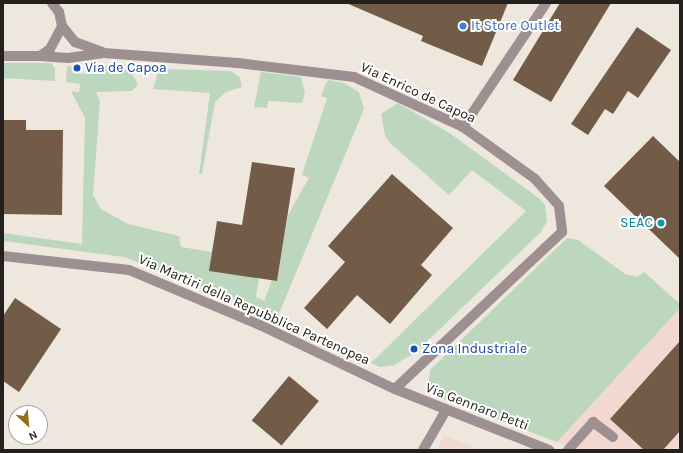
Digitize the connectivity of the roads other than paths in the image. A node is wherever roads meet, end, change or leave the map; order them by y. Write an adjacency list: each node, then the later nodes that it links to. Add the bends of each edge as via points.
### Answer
1 (52, 3): 3 (street, Via Enrico de Capoa, via 59,12)
2 (546, 3): 7 (street)
3 (62, 26): 4 (street, Via Enrico de Capoa, via 75,42); 6 (street, via 56,41)
4 (104, 53): 6 (street, Via Enrico de Capoa, via 68,58); 7 (street, Via Enrico de Capoa, via 238,63 354,77)
5 (3, 56): 6 (street, Via Enrico de Capoa)
6 (40, 56)
7 (462, 127): 9 (street, Via Enrico de Capoa, via 535,179 559,206 562,232)
8 (3, 256): 9 (street, Via Martiri della Repubblica Partenopea, via 129,270 260,325)
9 (395, 389): 10 (street, Via Gennaro Petti)
10 (446, 410): 12 (street); 13 (street, Via Gennaro Petti)
11 (613, 437): 14 (street, via 593,422)
12 (423, 450)
13 (550, 450)
14 (568, 450)

